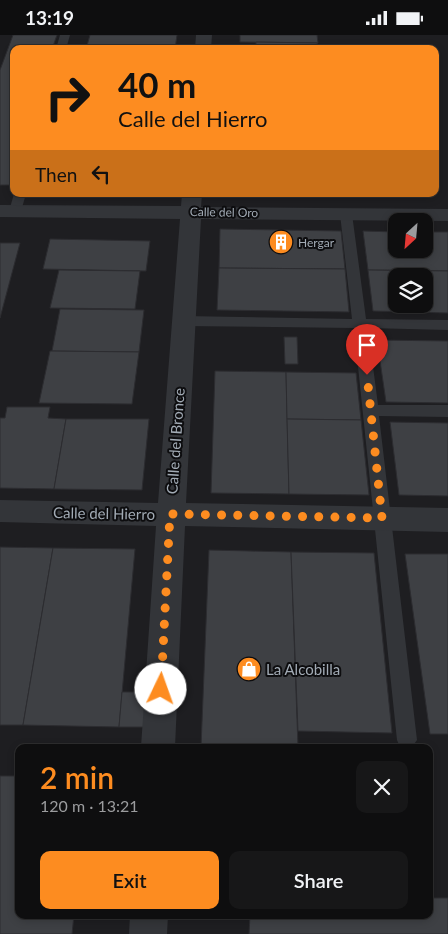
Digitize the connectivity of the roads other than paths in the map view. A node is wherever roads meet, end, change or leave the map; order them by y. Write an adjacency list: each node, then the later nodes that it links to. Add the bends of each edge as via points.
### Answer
1 (192, 203): 2 (street, Calle del Oro); 3 (street, Calle del Oro); 5 (street, Calle del Bronce)
2 (12, 205)
3 (346, 214): 4 (street, Calle del Oro); 6 (lane)
4 (448, 215)
5 (183, 321): 6 (lane); 11 (street, Calle del Bronce)
6 (360, 324): 7 (lane); 8 (lane)
7 (448, 325)
8 (371, 410): 9 (lane); 12 (lane)
9 (448, 411)
10 (0, 511): 11 (street, Calle del Hierro)
11 (170, 514): 12 (street, Calle del Hierro); 15 (street, Calle del Bronce)
12 (382, 518): 13 (street, Calle del Hierro); 14 (lane)
13 (448, 520)
14 (407, 740)
15 (158, 744)
16 (149, 919): 17 (street)
17 (148, 934)

